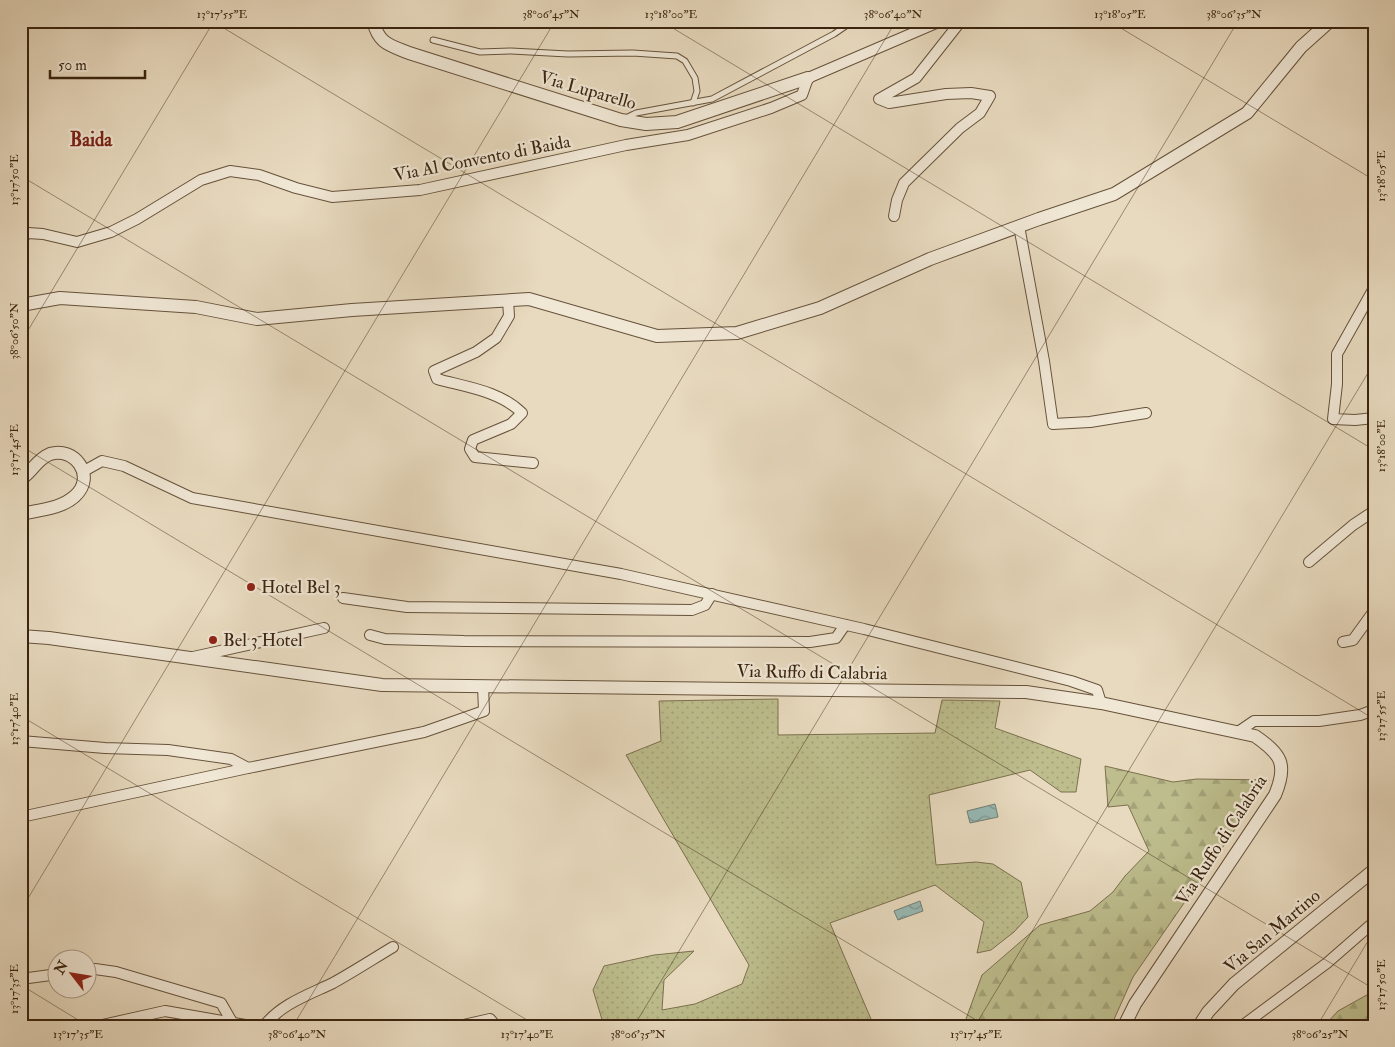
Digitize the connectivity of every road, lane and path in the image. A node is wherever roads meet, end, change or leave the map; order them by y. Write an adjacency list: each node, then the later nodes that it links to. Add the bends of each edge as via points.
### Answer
1 (373, 21): 9 (street, Via Luparello, via 385,43 408,53)
2 (854, 21): 8 (lane, via 712,99)
3 (941, 21): 7 (street)
4 (956, 21): 10 (street, via 958,26 916,78 879,99 889,103 946,94 990,96 980,113 960,128 904,183)
5 (1330, 21): 11 (street, via 1300,47 1247,112 1114,194)
6 (433, 40): 8 (lane, via 480,52 676,56 685,61 695,78 697,91)
7 (808, 78): 9 (street, Via Luparello, via 677,122 646,124); 12 (street, Via Al Convento di Baida, via 802,95 688,135 626,145 420,190 332,196 296,188 259,174 230,171 201,180 111,232 77,242 28,233)
8 (693, 103): 9 (lane, via 636,112)
9 (621, 120)
10 (894, 216)
11 (1019, 226): 14 (street, via 930,259 820,308 737,333 657,336 529,299); 16 (street, via 1053,424)
12 (21, 239)
13 (1374, 288): 17 (street, via 1337,354 1333,419)
14 (508, 300): 15 (street, via 258,319 196,307 60,298); 18 (street, via 509,316 496,338 476,352 434,371 437,379 485,392 512,403 522,413 511,424 473,440 470,449 475,457)
15 (21, 305)
16 (1146, 413)
17 (1374, 418)
18 (533, 463)
19 (84, 472): 20 (street, via 78,462 65,454 51,454); 22 (street, via 83,487 74,496 60,505); 24 (street, via 102,461 124,466 192,498 621,574)
20 (21, 478)
21 (1374, 511): 23 (street)
22 (21, 514)
23 (1309, 562)
24 (712, 594): 25 (street, via 705,605 692,610 408,607); 27 (street)
25 (344, 598)
26 (1374, 611): 31 (street, via 1353,640)
27 (845, 625): 29 (street, via 836,638 810,642 464,641 386,639); 34 (street, via 1071,681 1098,690)
28 (324, 628): 32 (street)
29 (370, 635)
30 (21, 636): 32 (street, Via Ruffo di Calabria)
31 (1343, 642)
32 (187, 658): 33 (street, Via Ruffo di Calabria, via 382,686)
33 (483, 686): 34 (street, Via Ruffo di Calabria, via 1026,692); 38 (street, via 484,711 433,729)
34 (1101, 703): 36 (street, Via Ruffo di Calabria)
35 (1374, 710): 36 (street, via 1319,720 1254,721)
36 (1238, 732): 52 (street, Via Ruffo di Calabria, via 1255,736 1278,755 1281,780 1275,795 1135,1004)
37 (21, 741): 38 (street, via 168,750 231,759)
38 (248, 768): 39 (street)
39 (21, 817)
40 (1374, 870): 53 (street, Via San Martino, via 1234,984)
41 (1374, 922): 54 (street, via 1327,963)
42 (393, 947): 49 (street, via 282,1008)
43 (98, 969): 46 (street, via 221,1003)
44 (48, 975): 45 (street)
45 (21, 979)
46 (232, 1022): 47 (street, via 165,1011); 48 (street)
47 (98, 1026)
48 (251, 1026)
49 (264, 1026)
50 (459, 1026): 51 (street, via 490,1019)
51 (496, 1026)
52 (1124, 1026)
53 (1199, 1026)
54 (1242, 1026)

